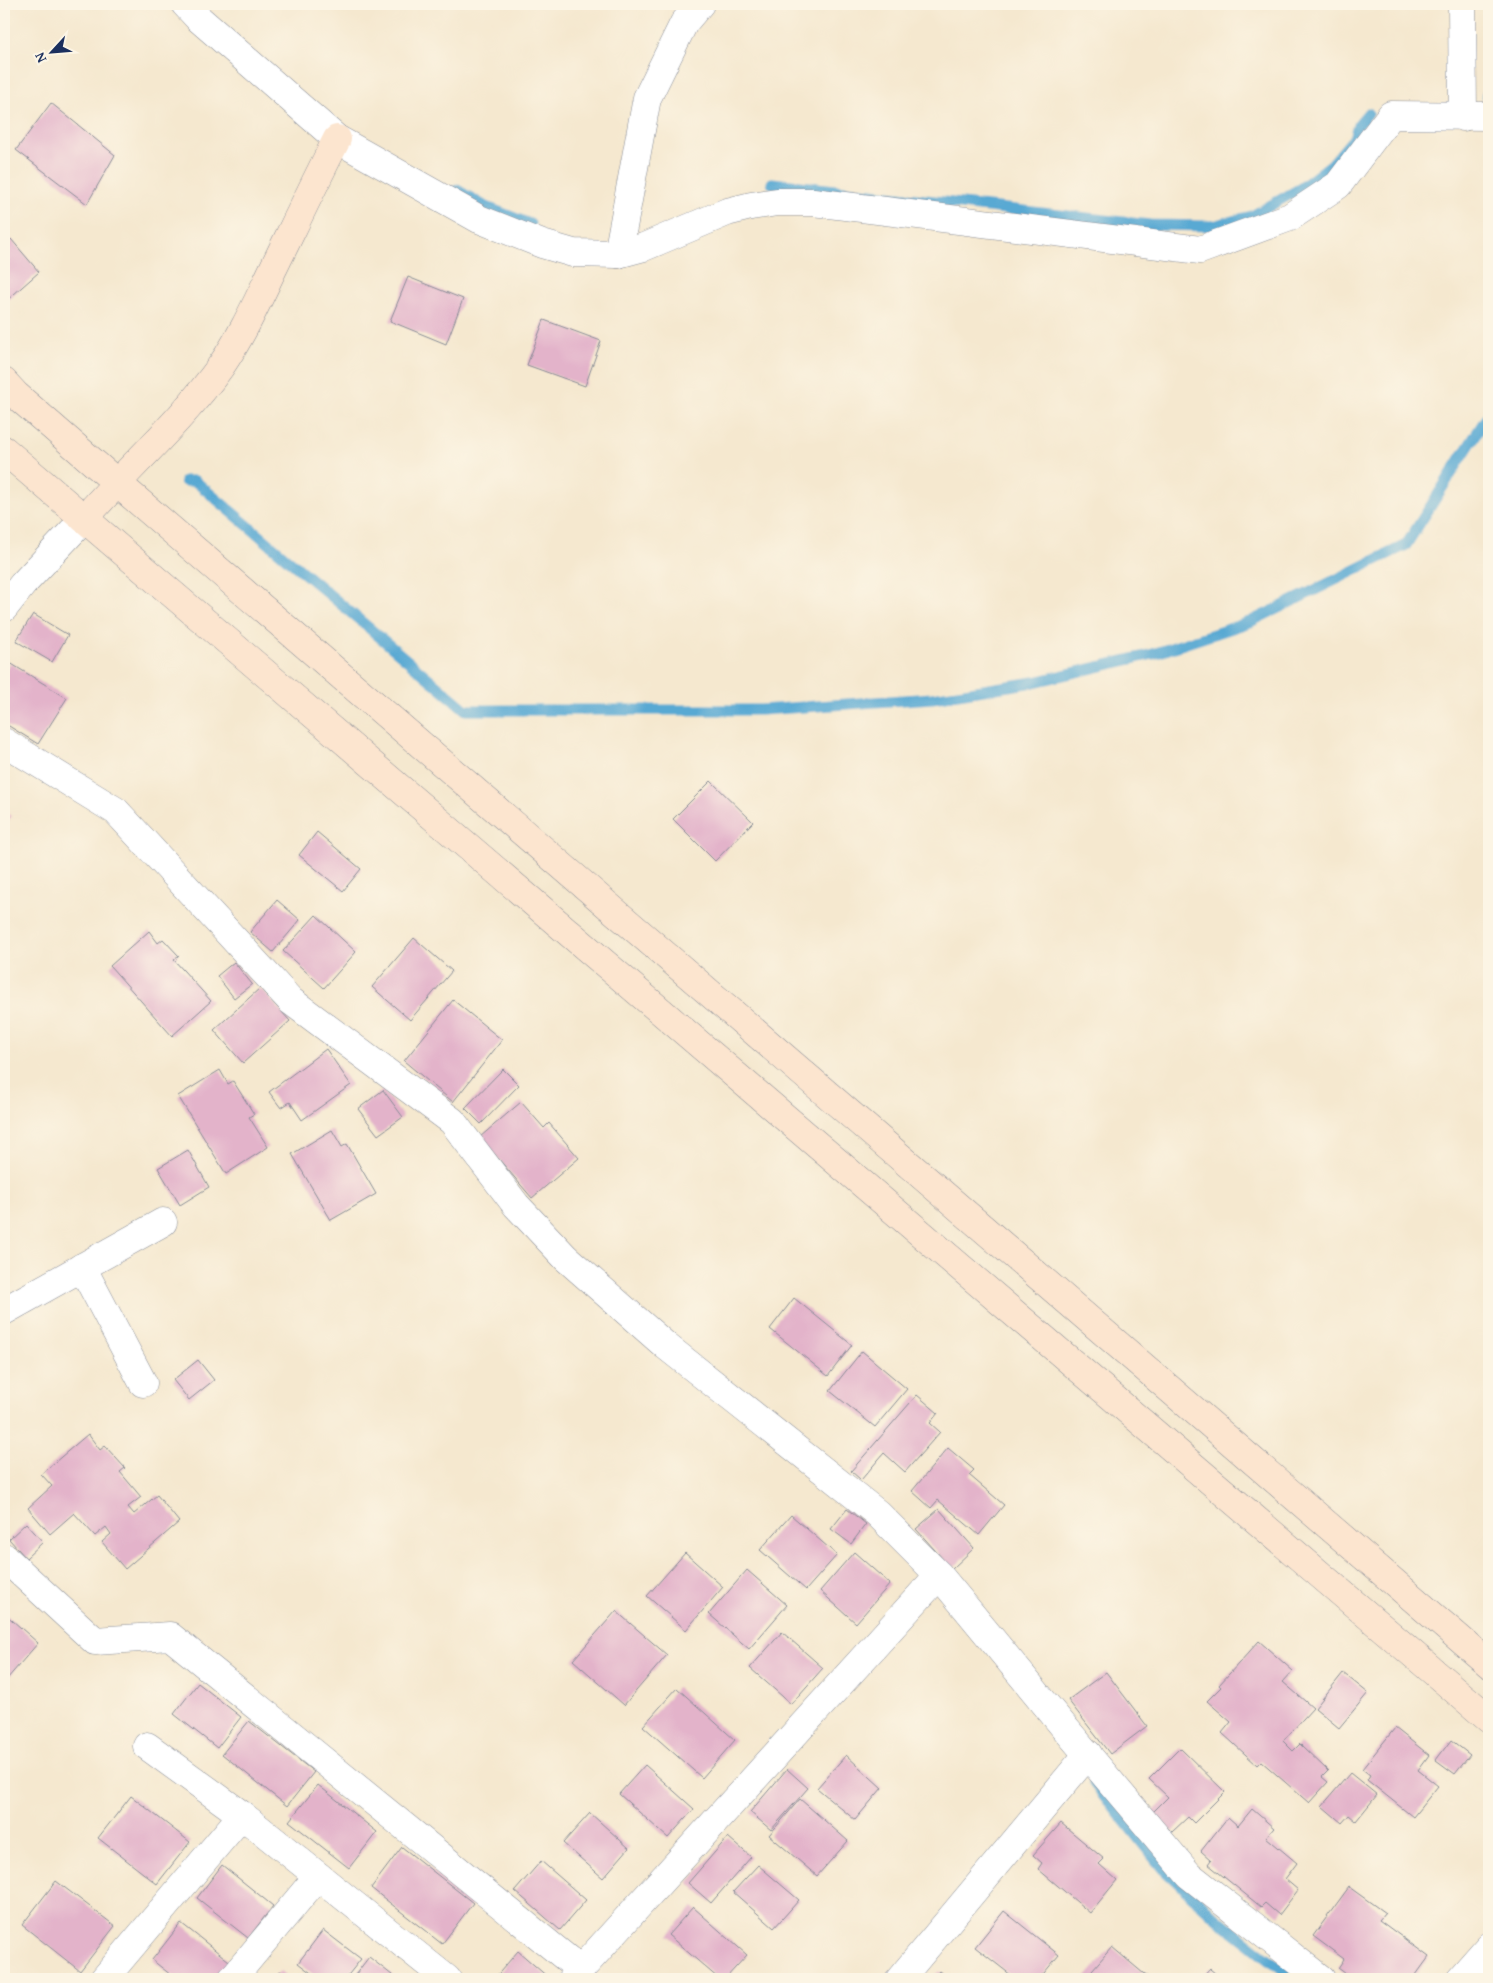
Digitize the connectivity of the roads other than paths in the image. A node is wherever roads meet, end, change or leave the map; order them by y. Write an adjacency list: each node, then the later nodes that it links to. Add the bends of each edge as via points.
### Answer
1 (185, 4): 5 (street)
2 (700, 4): 6 (street, via 684,24 647,98)
3 (1462, 4): 4 (street)
4 (1476, 116): 6 (street, via 1391,115 1338,184 1290,216 1200,250 823,204 777,202 727,212 644,248)
5 (337, 139): 6 (street, via 479,219 574,253); 9 (street, via 237,341 200,394)
6 (618, 254)
7 (4, 382): 9 (street)
8 (4, 450): 10 (street)
9 (116, 482): 10 (street); 19 (street)
10 (84, 519): 11 (street); 20 (street)
11 (4, 608)
12 (4, 742): 18 (street, via 116,811 291,1001 452,1122 516,1205 566,1258 666,1346 877,1513)
13 (163, 1222): 14 (street)
14 (82, 1267): 15 (street); 16 (street)
15 (4, 1311)
16 (144, 1383)
17 (4, 1557): 26 (street, via 95,1641 170,1636)
18 (939, 1575): 22 (street); 26 (street)
19 (1489, 1664)
20 (1489, 1719)
21 (147, 1746): 23 (street)
22 (1081, 1762): 30 (street); 31 (street, via 1189,1875)
23 (242, 1815): 24 (street); 27 (street)
24 (318, 1876): 28 (street); 29 (street)
25 (1489, 1946): 32 (street)
26 (577, 1974)
27 (104, 1979)
28 (232, 1979)
29 (447, 1979)
30 (900, 1979)
31 (1321, 1979)
32 (1460, 1979)

